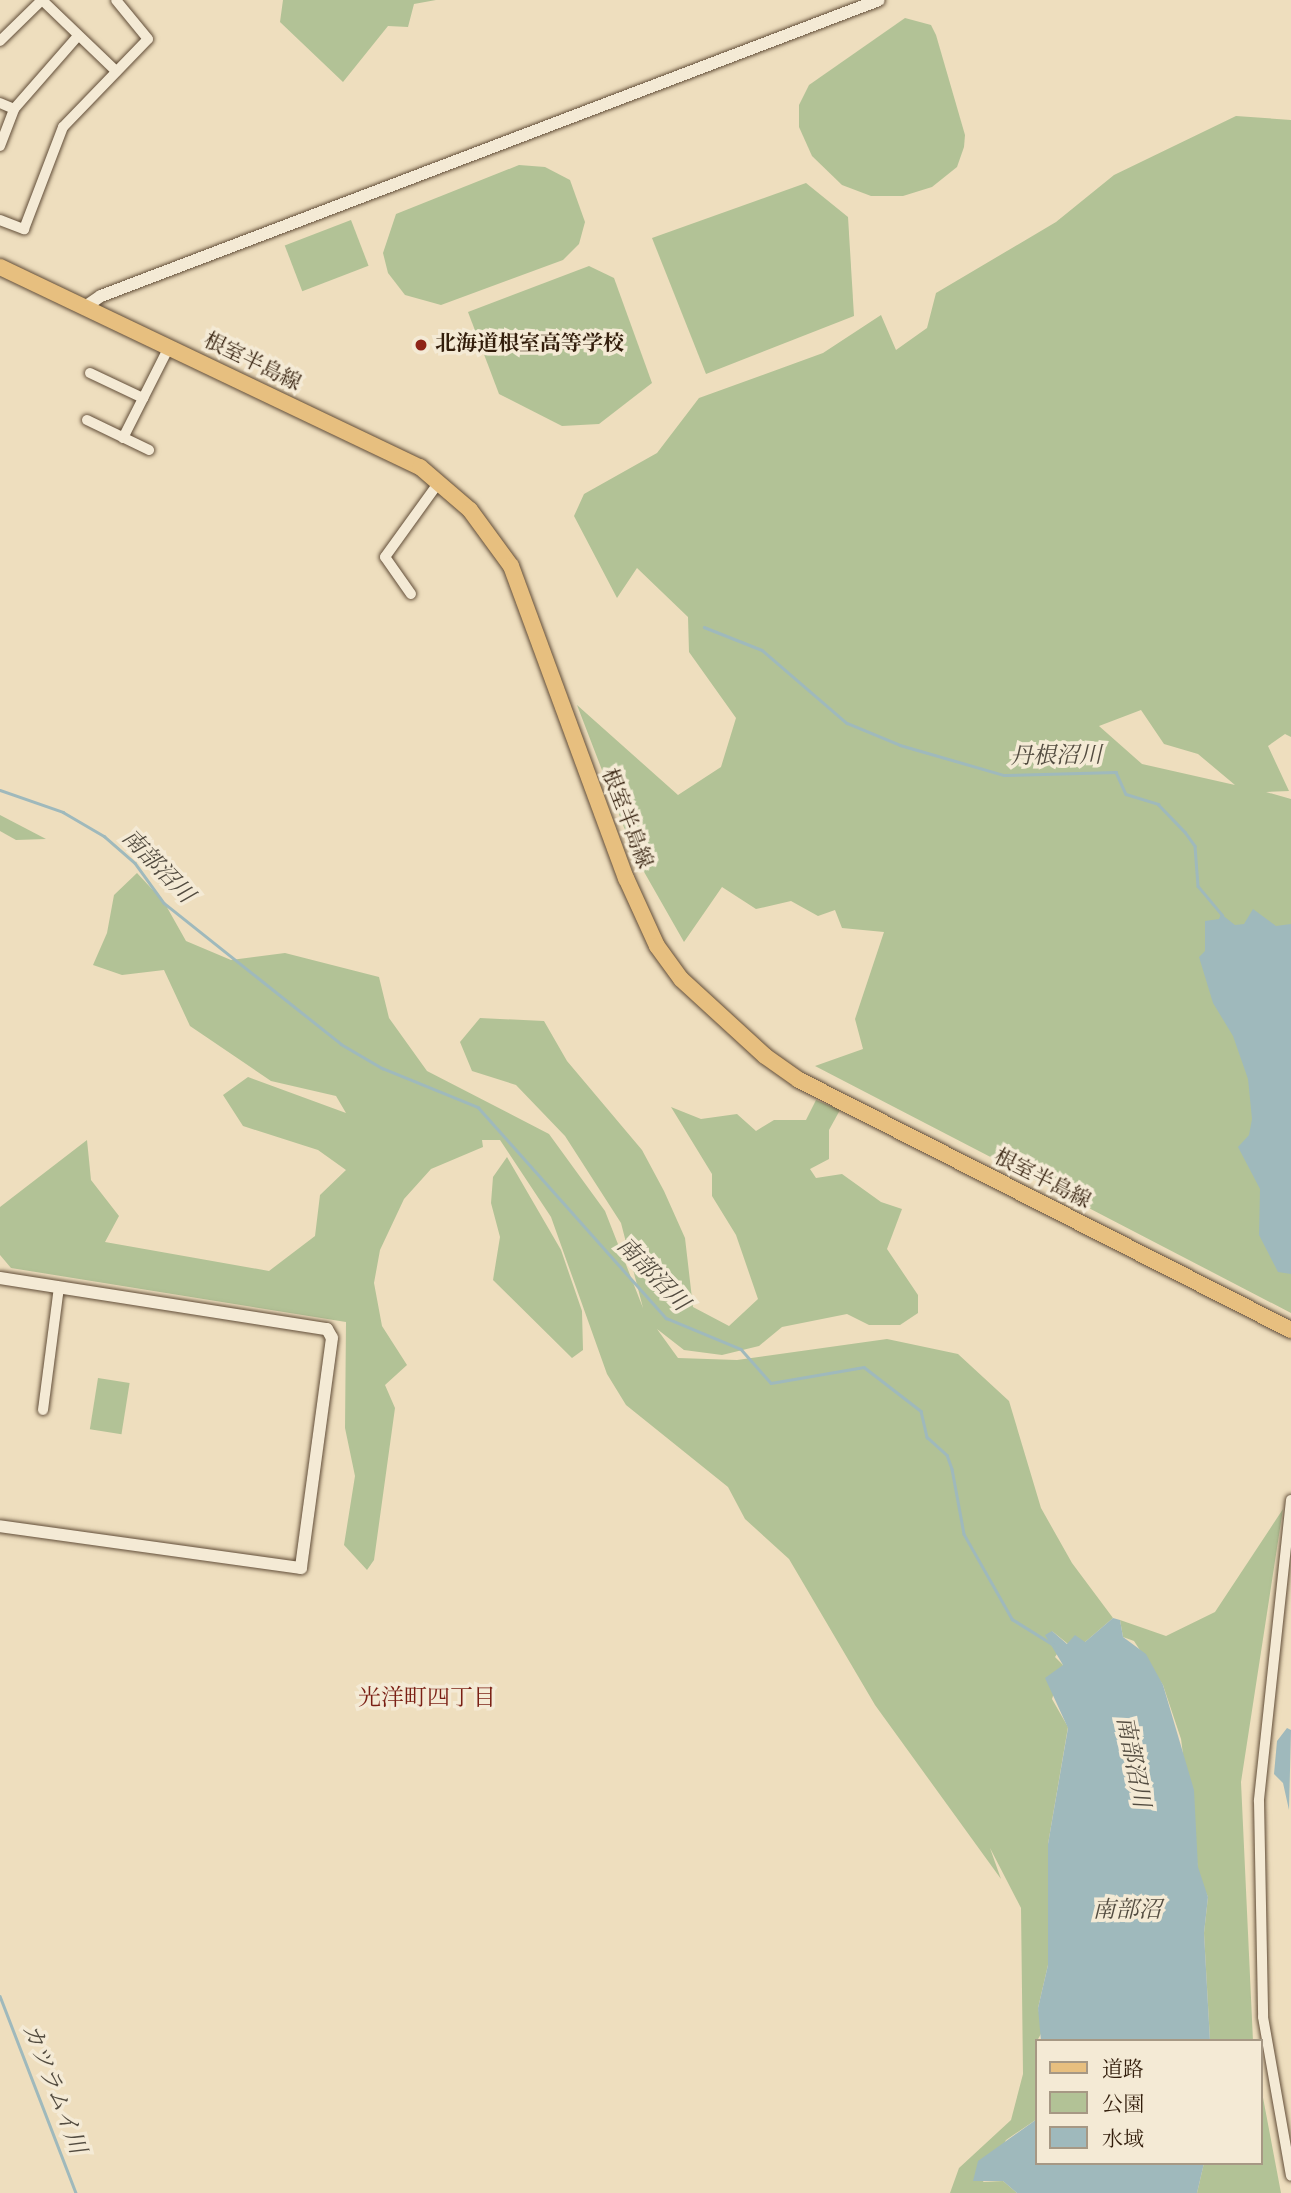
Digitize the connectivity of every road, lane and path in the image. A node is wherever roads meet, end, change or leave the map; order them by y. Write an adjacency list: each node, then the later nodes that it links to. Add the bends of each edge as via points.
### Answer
1 (42, 0): 4 (street); 5 (street)
2 (116, 0): 6 (street, via 148,39)
3 (879, 0): 12 (street)
4 (78, 36): 6 (street); 8 (street)
5 (0, 41)
6 (116, 71): 10 (street, via 63,127 24,229)
7 (0, 103): 8 (street)
8 (14, 109): 9 (street)
9 (0, 146)
10 (0, 220)
11 (0, 267): 12 (main road, 根室半島線)
12 (85, 307): 13 (main road, 根室半島線)
13 (169, 347): 15 (street); 19 (main road, 根室半島線, via 420,467)
14 (90, 373): 15 (street)
15 (142, 398): 17 (street)
16 (87, 420): 17 (street)
17 (123, 438): 18 (street)
18 (149, 450)
19 (439, 482): 20 (street, via 385,557); 23 (main road, 根室半島線, via 470,510 507,559 626,878 657,946 681,979 765,1056 799,1080)
20 (411, 594)
21 (0, 1278): 22 (street)
22 (59, 1287): 24 (street); 26 (street, via 330,1330 301,1568)
23 (1291, 1330)
24 (43, 1410)
25 (1291, 1500): 27 (street, via 1259,1801 1263,2017)
26 (0, 1527)
27 (1291, 2176)

